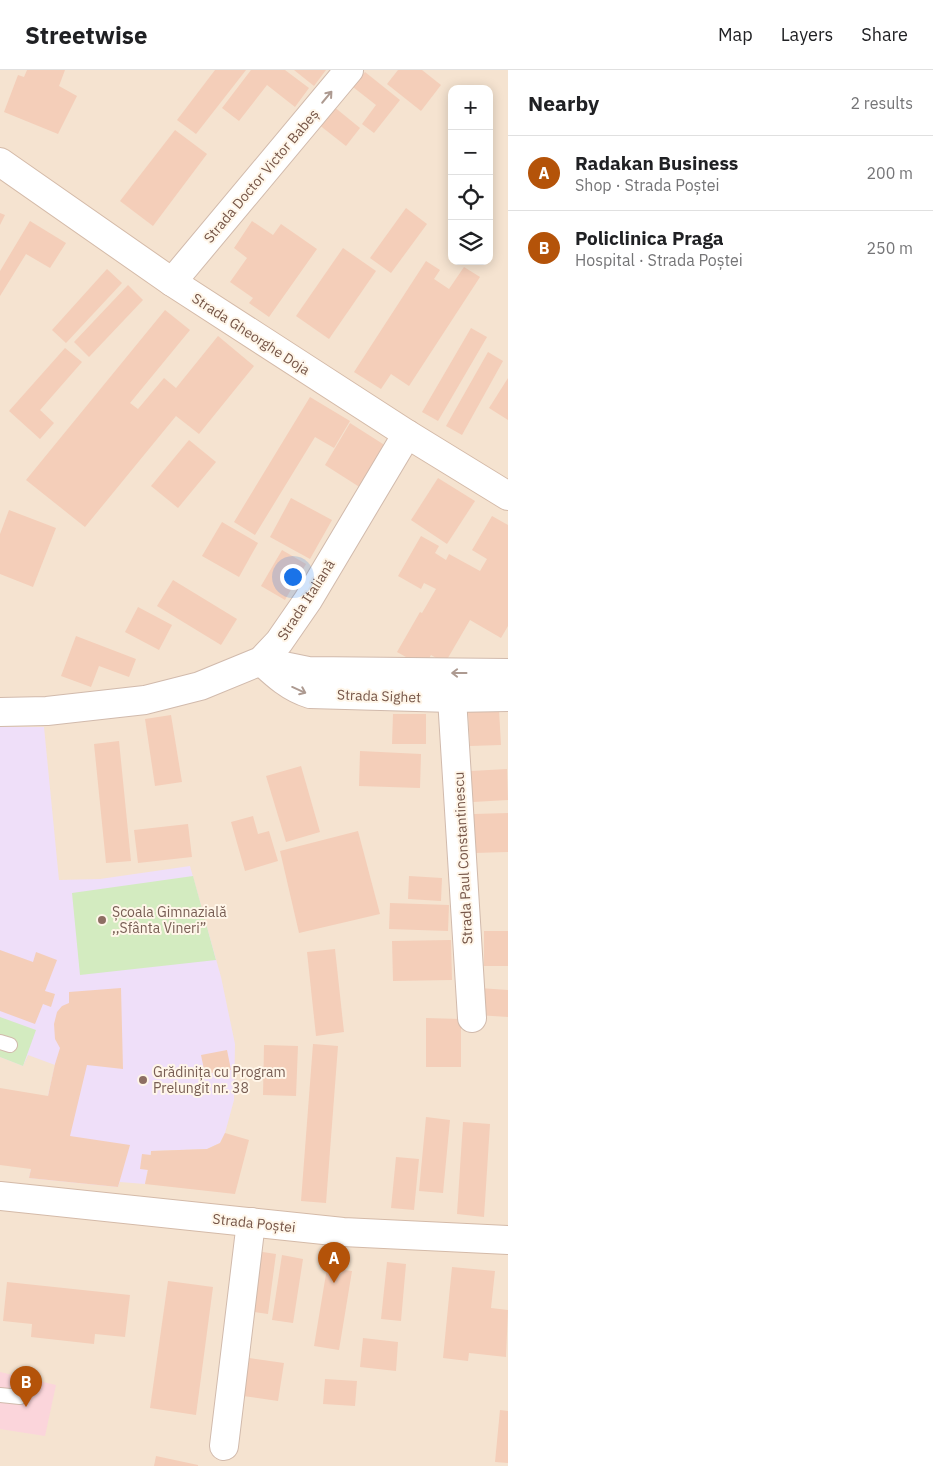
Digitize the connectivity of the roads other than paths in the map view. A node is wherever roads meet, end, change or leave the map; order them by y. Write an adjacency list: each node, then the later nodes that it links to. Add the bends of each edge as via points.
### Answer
1 (349, 70): 3 (street, Strada Doctor Victor Babeș, one-way to 1)
2 (0, 162): 3 (street, Strada Gheorghe Doja)
3 (172, 282): 4 (street, Strada Gheorghe Doja)
4 (407, 434): 5 (street, Strada Gheorghe Doja); 6 (street, Strada Italiană, via 308,600 279,642)
5 (508, 496)
6 (260, 661): 7 (street, one-way to 6, via 308,671); 9 (street, Strada Sighet, one-way to 9, via 284,682 310,694); 10 (street, Strada Italiană, via 200,686 145,700)
7 (508, 673)
8 (508, 697): 9 (street, Strada Sighet)
9 (452, 698): 11 (street, Strada Paul Constantinescu)
10 (0, 712)
11 (472, 1018)
12 (0, 1196): 13 (street, Strada Poștei)
13 (251, 1222): 14 (street, Strada Poștei, via 342,1232); 17 (street)
14 (508, 1240)
15 (0, 1395): 16 (lane)
16 (20, 1397)
17 (224, 1446)

